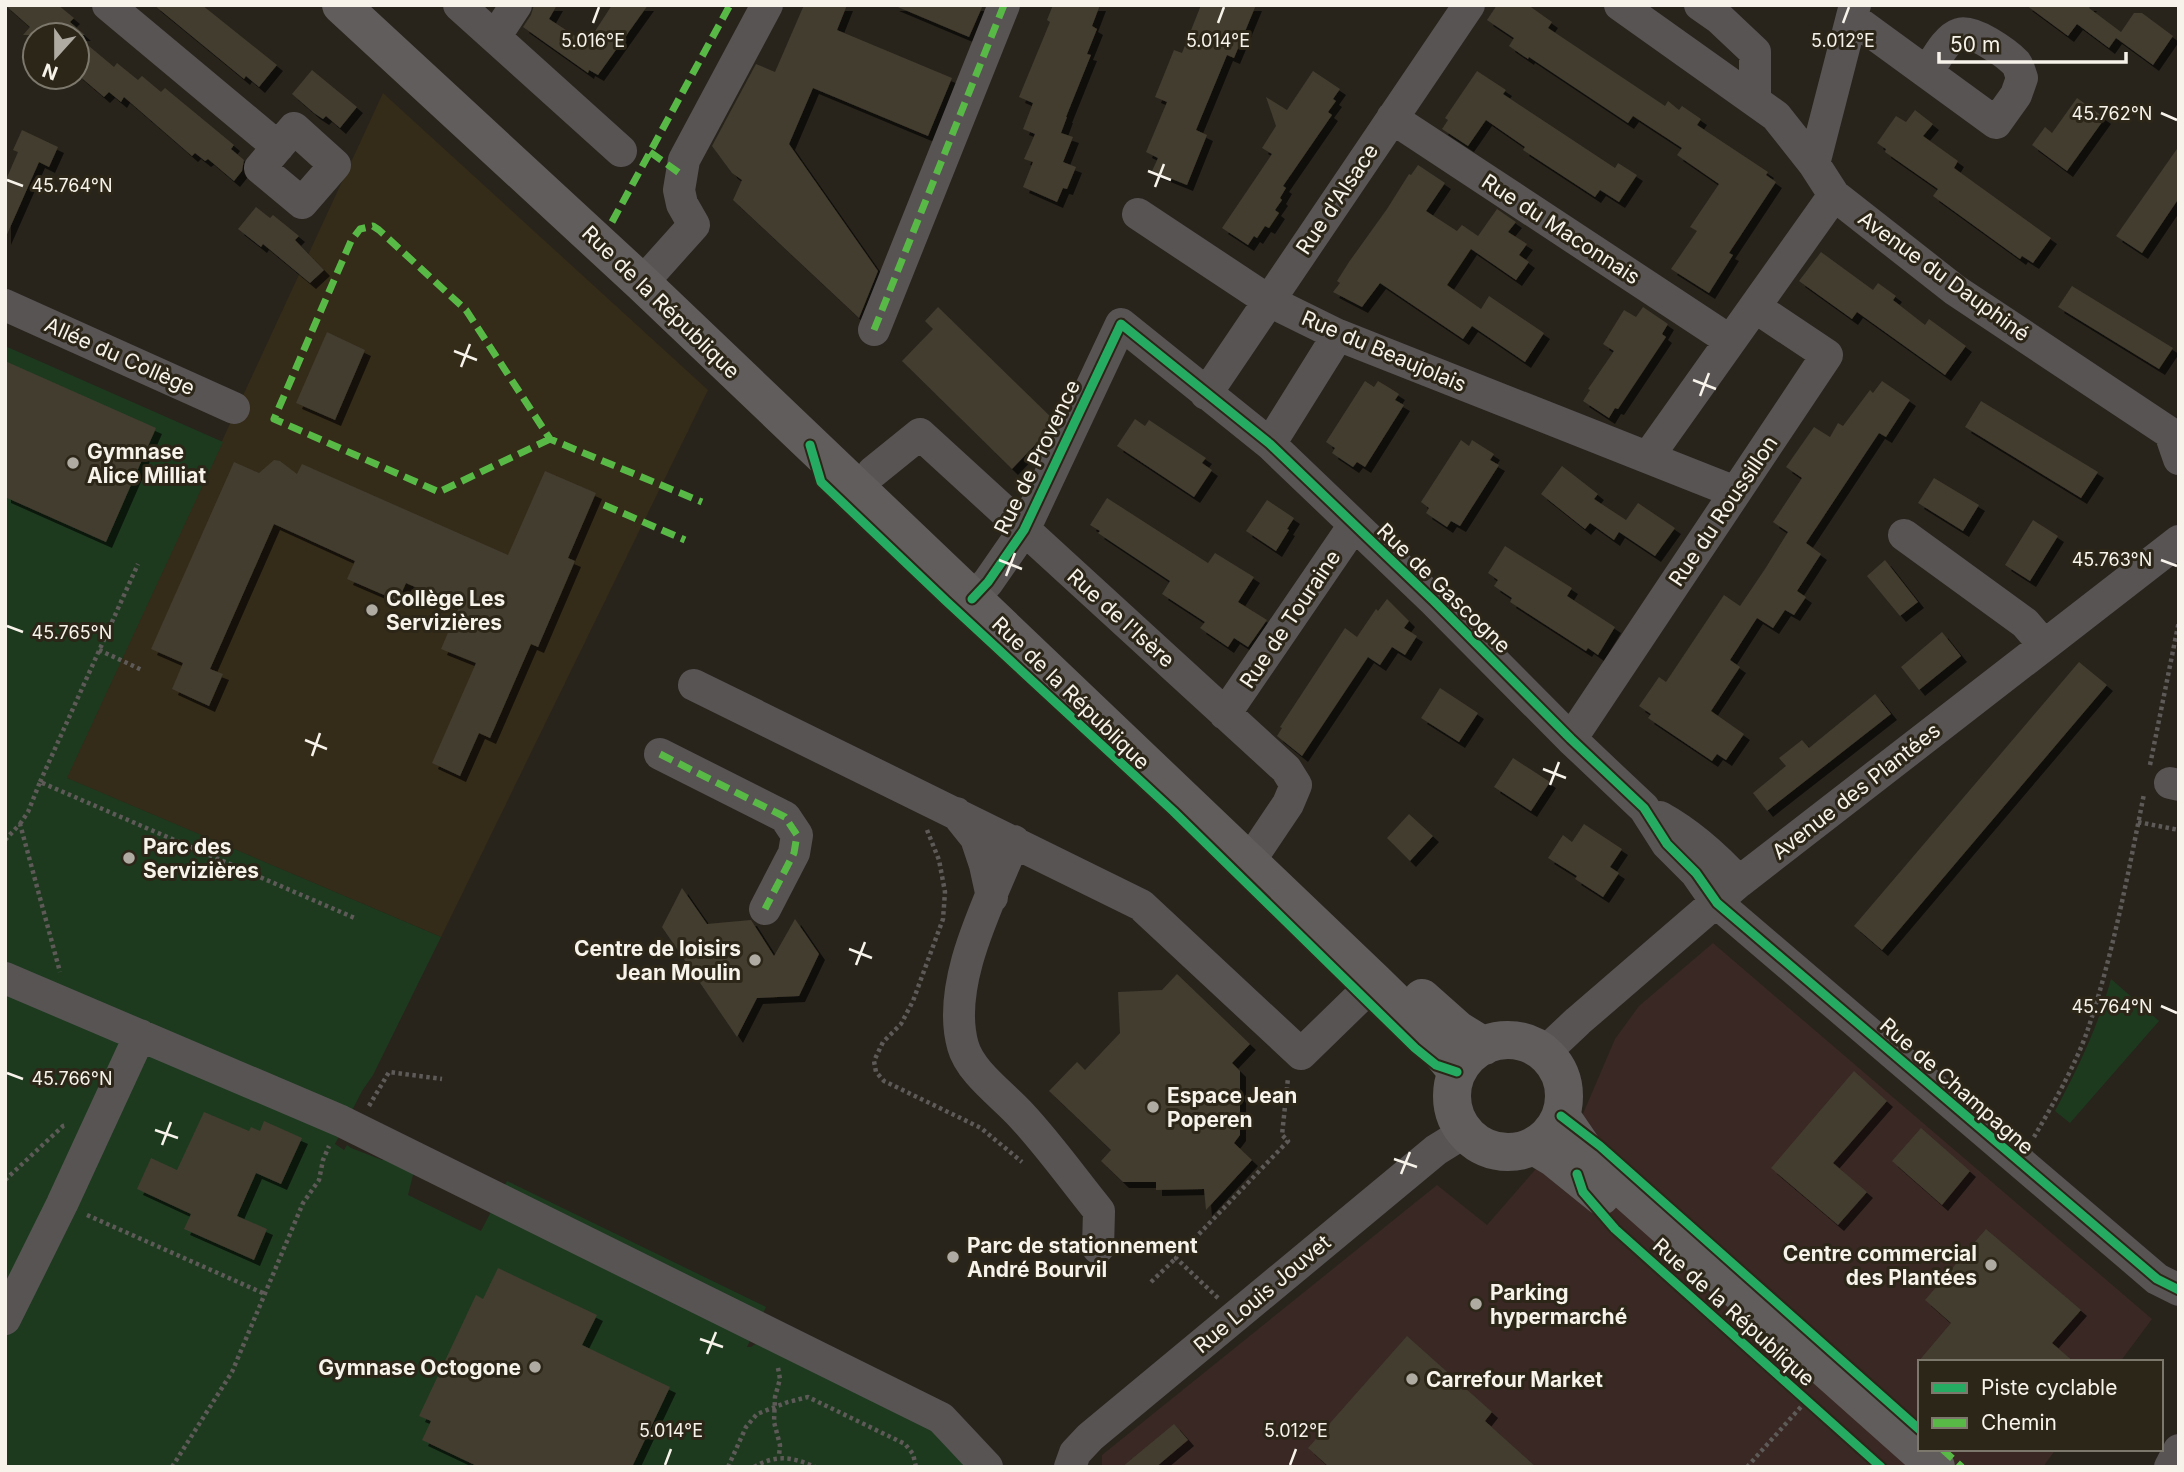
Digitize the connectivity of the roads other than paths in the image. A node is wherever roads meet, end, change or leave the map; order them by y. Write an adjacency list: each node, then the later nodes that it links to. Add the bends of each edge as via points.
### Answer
1 (108, 5): 16 (street)
2 (341, 5): 20 (main road, Rue de la République)
3 (366, 5): 20 (main road, Rue de la République)
4 (459, 5): 12 (street)
5 (516, 5): 12 (street)
6 (767, 5): 22 (street, via 684,160 682,204 694,225)
7 (1004, 5): 27 (street)
8 (1469, 5): 15 (street, Rue d'Alsace)
9 (1620, 5): 14 (street, Avenue du Dauphiné)
10 (1700, 5): 14 (street, via 1755,52)
11 (1853, 12): 13 (street); 18 (street)
12 (495, 37): 17 (street)
13 (1928, 71)
14 (1755, 101): 18 (street, Avenue du Dauphiné, via 1776,116)
15 (1392, 118): 23 (street, Rue d'Alsace); 29 (street, Rue du Maconnais)
16 (278, 147)
17 (621, 151)
18 (1814, 164): 19 (street, Avenue du Dauphiné)
19 (1834, 195): 25 (street); 32 (street, Avenue du Dauphiné, via 1955,290)
20 (567, 198): 22 (main road, Rue de la République, via 612,222)
21 (1138, 214): 23 (street, Rue du Beaujolais)
22 (649, 275): 35 (main road, Rue de la République); 41 (main road, Rue de la République)
23 (1269, 301): 28 (street, Rue du Beaujolais); 30 (street, Rue d'Alsace)
24 (5, 305): 31 (street, Allée du Collège)
25 (1755, 307): 29 (street); 36 (street, Rue du Roussillon, via 1827,355)
26 (1121, 324): 30 (street, Rue de Gascogne); 38 (street, Rue de Provence)
27 (874, 330)
28 (1338, 335): 33 (street); 34 (street, Rue du Beaujolais)
29 (1730, 340): 34 (street)
30 (1206, 394): 33 (street, Rue de Gascogne)
31 (234, 408)
32 (2176, 437)
33 (1270, 444): 37 (street, Rue de Gascogne)
34 (1648, 457): 36 (street, Rue du Beaujolais)
35 (873, 472): 38 (street, Rue de l'Isère, via 920,434); 41 (main road, Rue de la République)
36 (1735, 492): 45 (street, Rue du Roussillon)
37 (1354, 524): 44 (street, Rue de Touraine); 45 (street, Rue de Gascogne)
38 (1024, 530): 41 (street, Rue de Provence); 44 (street, Rue de l'Isère)
39 (1904, 535): 42 (street, via 2025,623)
40 (2179, 541): 42 (street, Avenue des Plantées)
41 (980, 590): 49 (main road, Rue de la République)
42 (2044, 645): 50 (street, Avenue des Plantées)
43 (694, 685): 47 (street)
44 (1225, 714): 49 (street, Rue de l'Isère, via 1286,769 1296,785)
45 (1571, 739): 50 (street, Rue de Gascogne, via 1644,808 1667,844 1696,873)
46 (660, 754): 52 (street, via 785,817 797,835 794,853)
47 (956, 813): 48 (street); 51 (street, via 976,838)
48 (1014, 841): 51 (street); 54 (street, via 1141,905 1301,1054)
49 (1256, 852): 54 (main road, Rue de la République); 57 (main road, Rue de la République, via 1458,1030)
50 (1728, 893): 56 (street, Avenue des Plantées); 62 (street, Rue de Champagne, via 2018,1161 2157,1279)
51 (992, 897): 61 (street, via 961,983 958,1020 963,1048 979,1073 1099,1210)
52 (765, 909)
53 (5, 978): 55 (street)
54 (1375, 982): 57 (main road, Rue de la République, via 1419,1025)
55 (140, 1035): 63 (street); 67 (street, via 349,1125 941,1418)
56 (1544, 1053): 57 (main road, via 1530,1045 1499,1041); 58 (main road, via 1563,1082)
57 (1471, 1059): 59 (main road, via 1453,1087 1453,1103)
58 (1561, 1116): 60 (main road); 64 (main road, Rue de la République, via 1591,1160)
59 (1465, 1132): 60 (main road, via 1497,1151); 68 (street, Rue Louis Jouvet, via 1436,1150 1090,1437 1075,1453)
60 (1534, 1146): 69 (main road, Rue de la République, via 1577,1174 1812,1394)
61 (1098, 1248)
62 (2179, 1290)
63 (5, 1319)
64 (1918, 1450)
65 (2179, 1450): 71 (street)
66 (1919, 1451): 70 (main road, Rue de la République)
67 (988, 1467)
68 (1070, 1467)
69 (1906, 1467)
70 (1937, 1467)
71 (2170, 1467)

